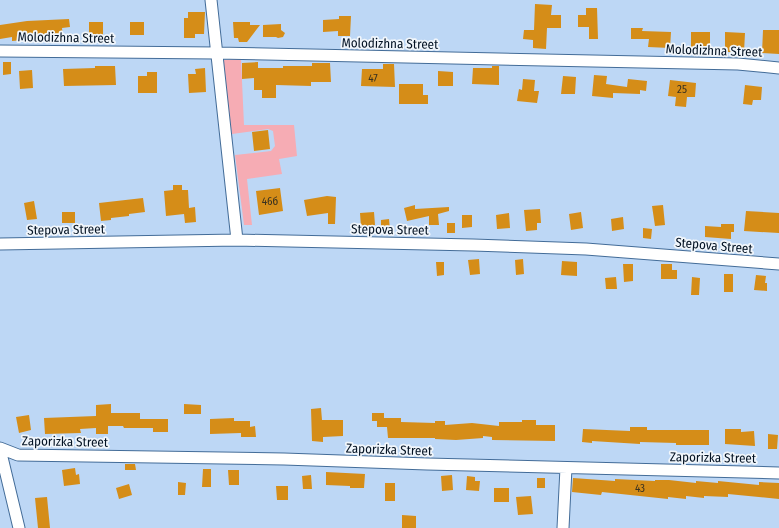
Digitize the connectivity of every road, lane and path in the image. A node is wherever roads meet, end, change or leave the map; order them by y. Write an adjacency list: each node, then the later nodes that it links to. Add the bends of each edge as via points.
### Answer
1 (211, 0): 3 (street)
2 (0, 51): 3 (street, Molodizhna Street)
3 (216, 53): 4 (street, Molodizhna Street, via 738,64); 5 (street)
4 (779, 68)
5 (237, 240): 6 (street, Stepova Street); 7 (street, Stepova Street, via 473,244 586,249)
6 (0, 244)
7 (779, 264)
8 (0, 448): 9 (street, Zaporizka Street, via 18,455 276,459); 11 (street)
9 (566, 468): 10 (street, Zaporizka Street); 12 (street)
10 (779, 473)
11 (19, 528)
12 (563, 528)

